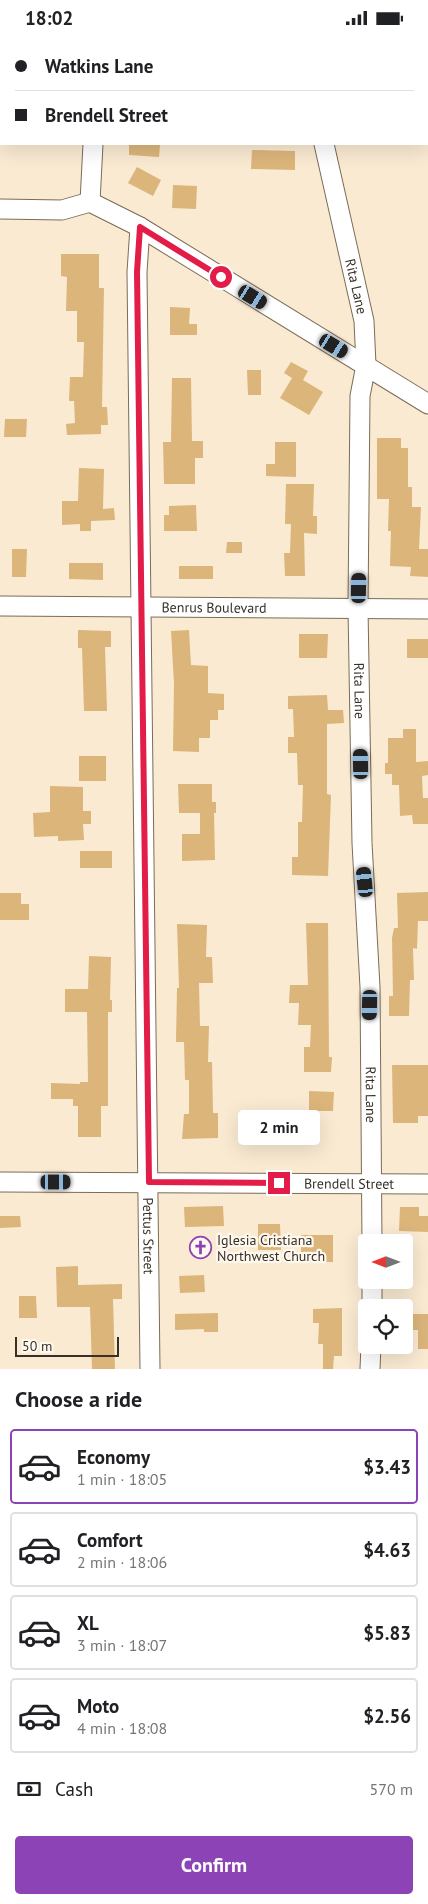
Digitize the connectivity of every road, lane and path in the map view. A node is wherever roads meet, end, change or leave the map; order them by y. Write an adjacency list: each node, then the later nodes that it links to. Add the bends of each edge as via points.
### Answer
1 (93, 145): 3 (street)
2 (324, 145): 6 (street, Rita Lane, via 364,321)
3 (90, 202): 4 (street, via 62,210); 5 (street)
4 (0, 209)
5 (140, 227): 6 (street); 9 (street, Pettus Street, via 137,272)
6 (366, 365): 7 (street); 10 (street, Rita Lane, via 360,396)
7 (428, 404)
8 (0, 606): 9 (street, Benrus Boulevard)
9 (141, 606): 10 (street, Benrus Boulevard); 13 (street, Pettus Street)
10 (358, 607): 11 (street, Benrus Boulevard); 14 (street, Rita Lane, via 362,843 370,987)
11 (428, 609)
12 (0, 1182): 13 (street, Brendell Street)
13 (149, 1182): 14 (street, Brendell Street); 18 (street, Pettus Street)
14 (372, 1184): 15 (street, Brendell Street); 16 (street, Rita Lane)
15 (428, 1184)
16 (372, 1234)
17 (370, 1354): 19 (street)
18 (150, 1369)
19 (370, 1369)

